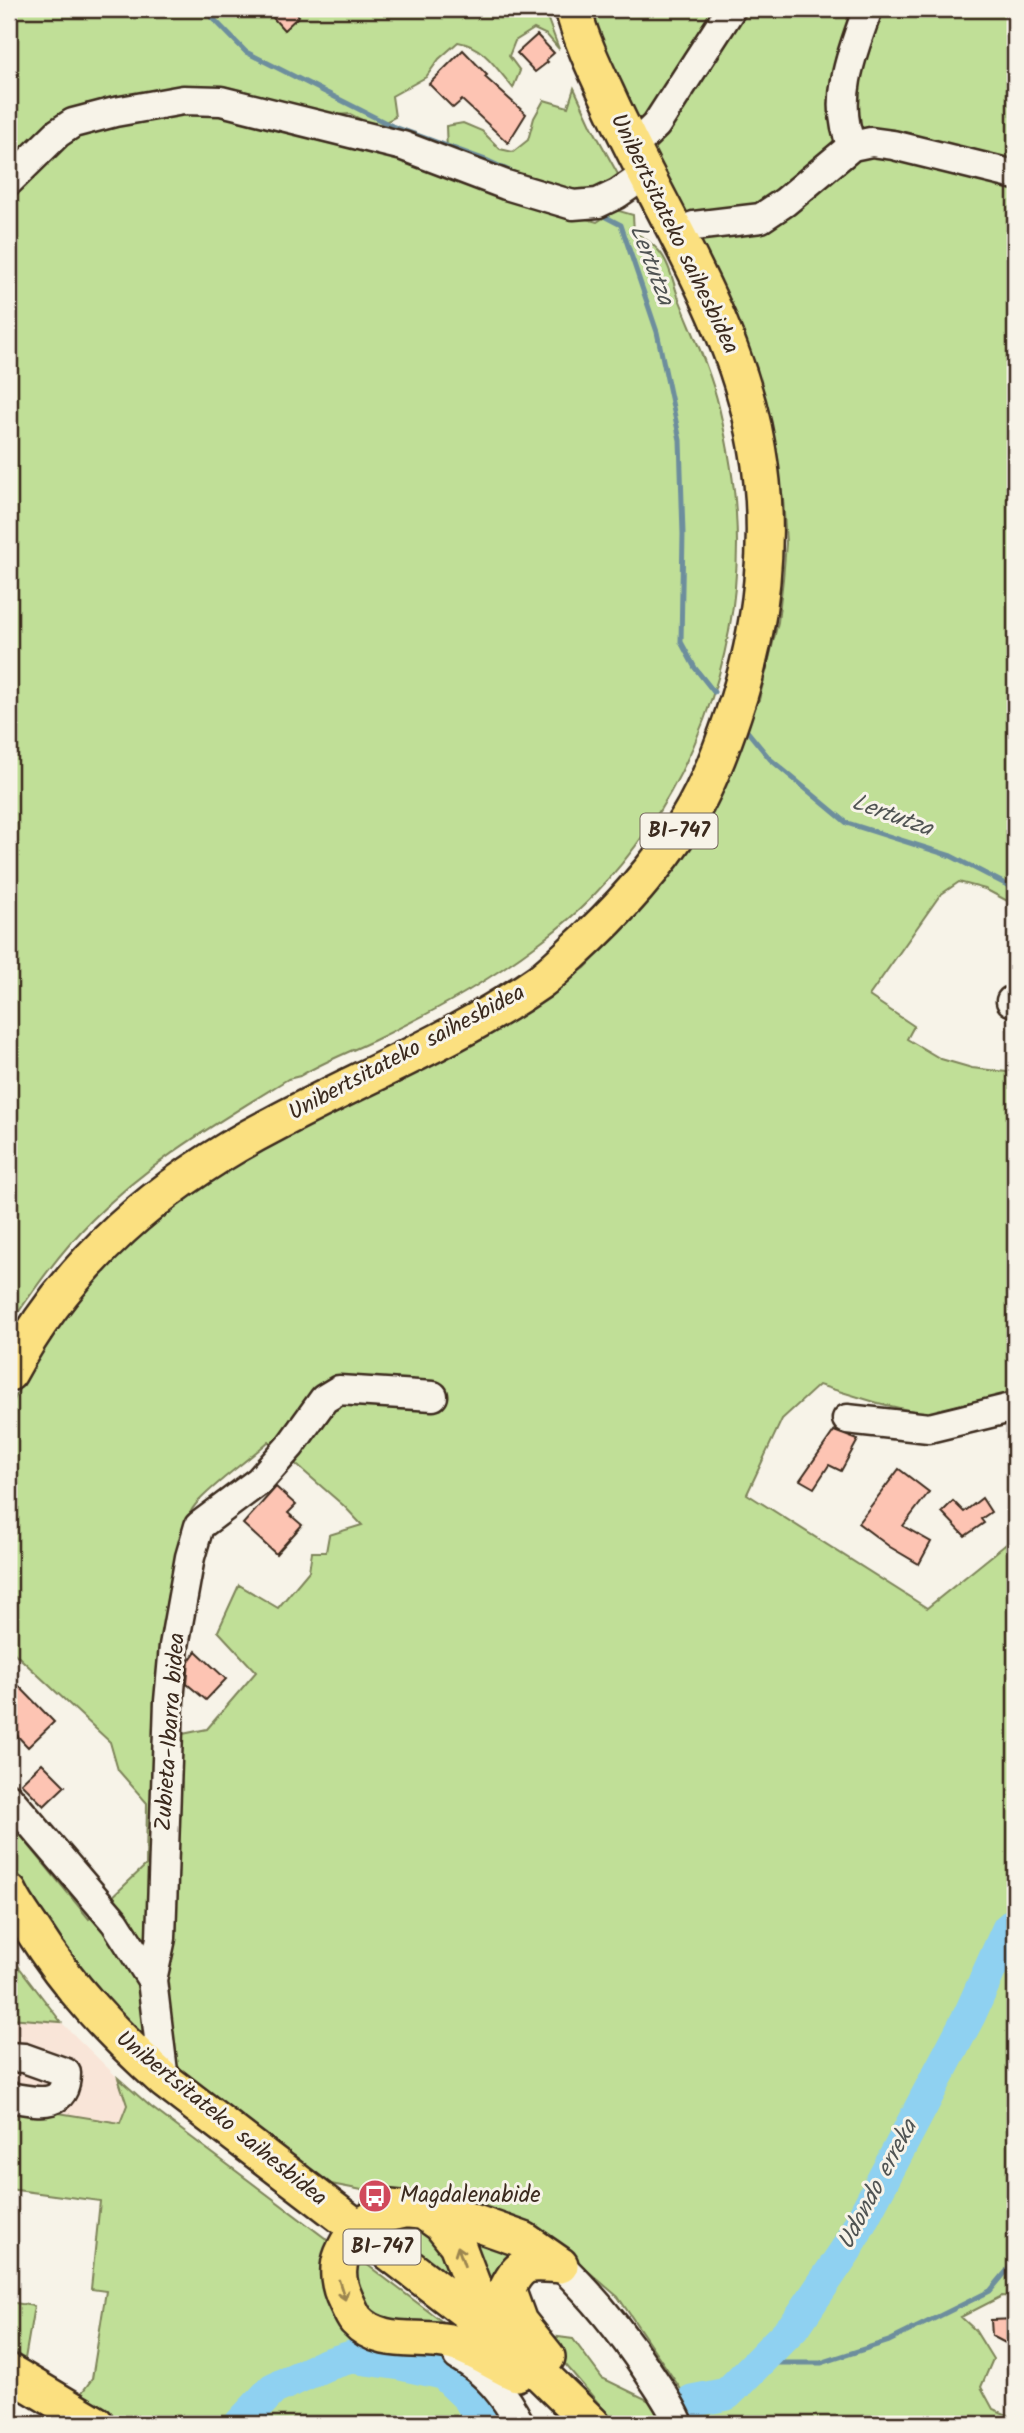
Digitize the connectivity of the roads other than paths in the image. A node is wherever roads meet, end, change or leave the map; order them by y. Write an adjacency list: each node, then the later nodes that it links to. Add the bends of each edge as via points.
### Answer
1 (554, 9): 9 (main road, Unibertsitateko saihesbidea / BI-747, via 595,111)
2 (573, 9): 6 (main road, Unibertsitateko saihesbidea / BI-747)
3 (731, 9): 6 (street, via 656,125)
4 (868, 9): 5 (street, via 846,77 846,133)
5 (852, 146): 7 (street, via 872,142 893,145); 10 (street, via 761,218)
6 (632, 148): 10 (main road, Unibertsitateko saihesbidea / BI-747)
7 (1015, 175)
8 (9, 181): 9 (street, via 73,123 183,100 221,101 403,146 506,185 586,204 617,194)
9 (633, 183): 11 (main road, Unibertsitateko saihesbidea / BI-747, via 707,331 730,395 748,496 748,567 741,628 726,691 671,813 598,908 508,985 287,1100 159,1177 71,1256)
10 (677, 232): 12 (main road, Unibertsitateko saihesbidea / BI-747, via 723,329 745,391 763,497 764,568 742,688 720,751 688,819 644,878 591,936 541,981 478,1020 270,1126 142,1209 94,1253 53,1302)
11 (9, 1342)
12 (9, 1373)
13 (433, 1396): 19 (street, Zubieta-Ibarra bidea, via 339,1390 324,1399 259,1481 199,1526 174,1646 161,1938)
14 (1015, 1407): 15 (street, via 929,1428)
15 (847, 1419)
16 (9, 1798): 19 (street, via 115,1922)
17 (9, 1892): 21 (main road, Unibertsitateko saihesbidea / BI-747, via 52,1961 96,2016)
18 (9, 1922): 25 (main road, Unibertsitateko saihesbidea / BI-747, via 36,1966 109,2052 293,2202)
19 (152, 1980): 21 (street)
20 (9, 2057): 22 (street, via 66,2073 66,2083 56,2099)
21 (164, 2080): 23 (main road, Unibertsitateko saihesbidea / BI-747)
22 (9, 2097)
23 (316, 2197): 24 (main road); 25 (main road, Unibertsitateko saihesbidea / BI-747)
24 (414, 2211): 25 (main road, via 371,2218); 26 (main road, via 450,2214 524,2239); 30 (main road, one-way to 24, via 479,2302 457,2244 441,2224)
25 (353, 2235): 27 (main road, one-way to 27, via 340,2260 339,2278 356,2320 372,2332 398,2339); 29 (main road, Unibertsitateko saihesbidea / BI-747); 36 (main road, Unibertsitateko saihesbidea / BI-747, via 513,2347)
26 (560, 2264): 30 (main road, via 530,2263 515,2273 507,2289 519,2322); 37 (street, via 628,2342)
27 (425, 2339): 29 (main road, via 455,2343); 34 (street, via 473,2364 499,2389)
28 (9, 2372): 33 (main road)
29 (517, 2373): 35 (main road, Unibertsitateko saihesbidea / BI-747, via 547,2397)
30 (564, 2381): 36 (main road)
31 (9, 2387): 32 (main road)
32 (65, 2424)
33 (96, 2424)
34 (520, 2424)
35 (569, 2424)
36 (595, 2424)
37 (679, 2424)

